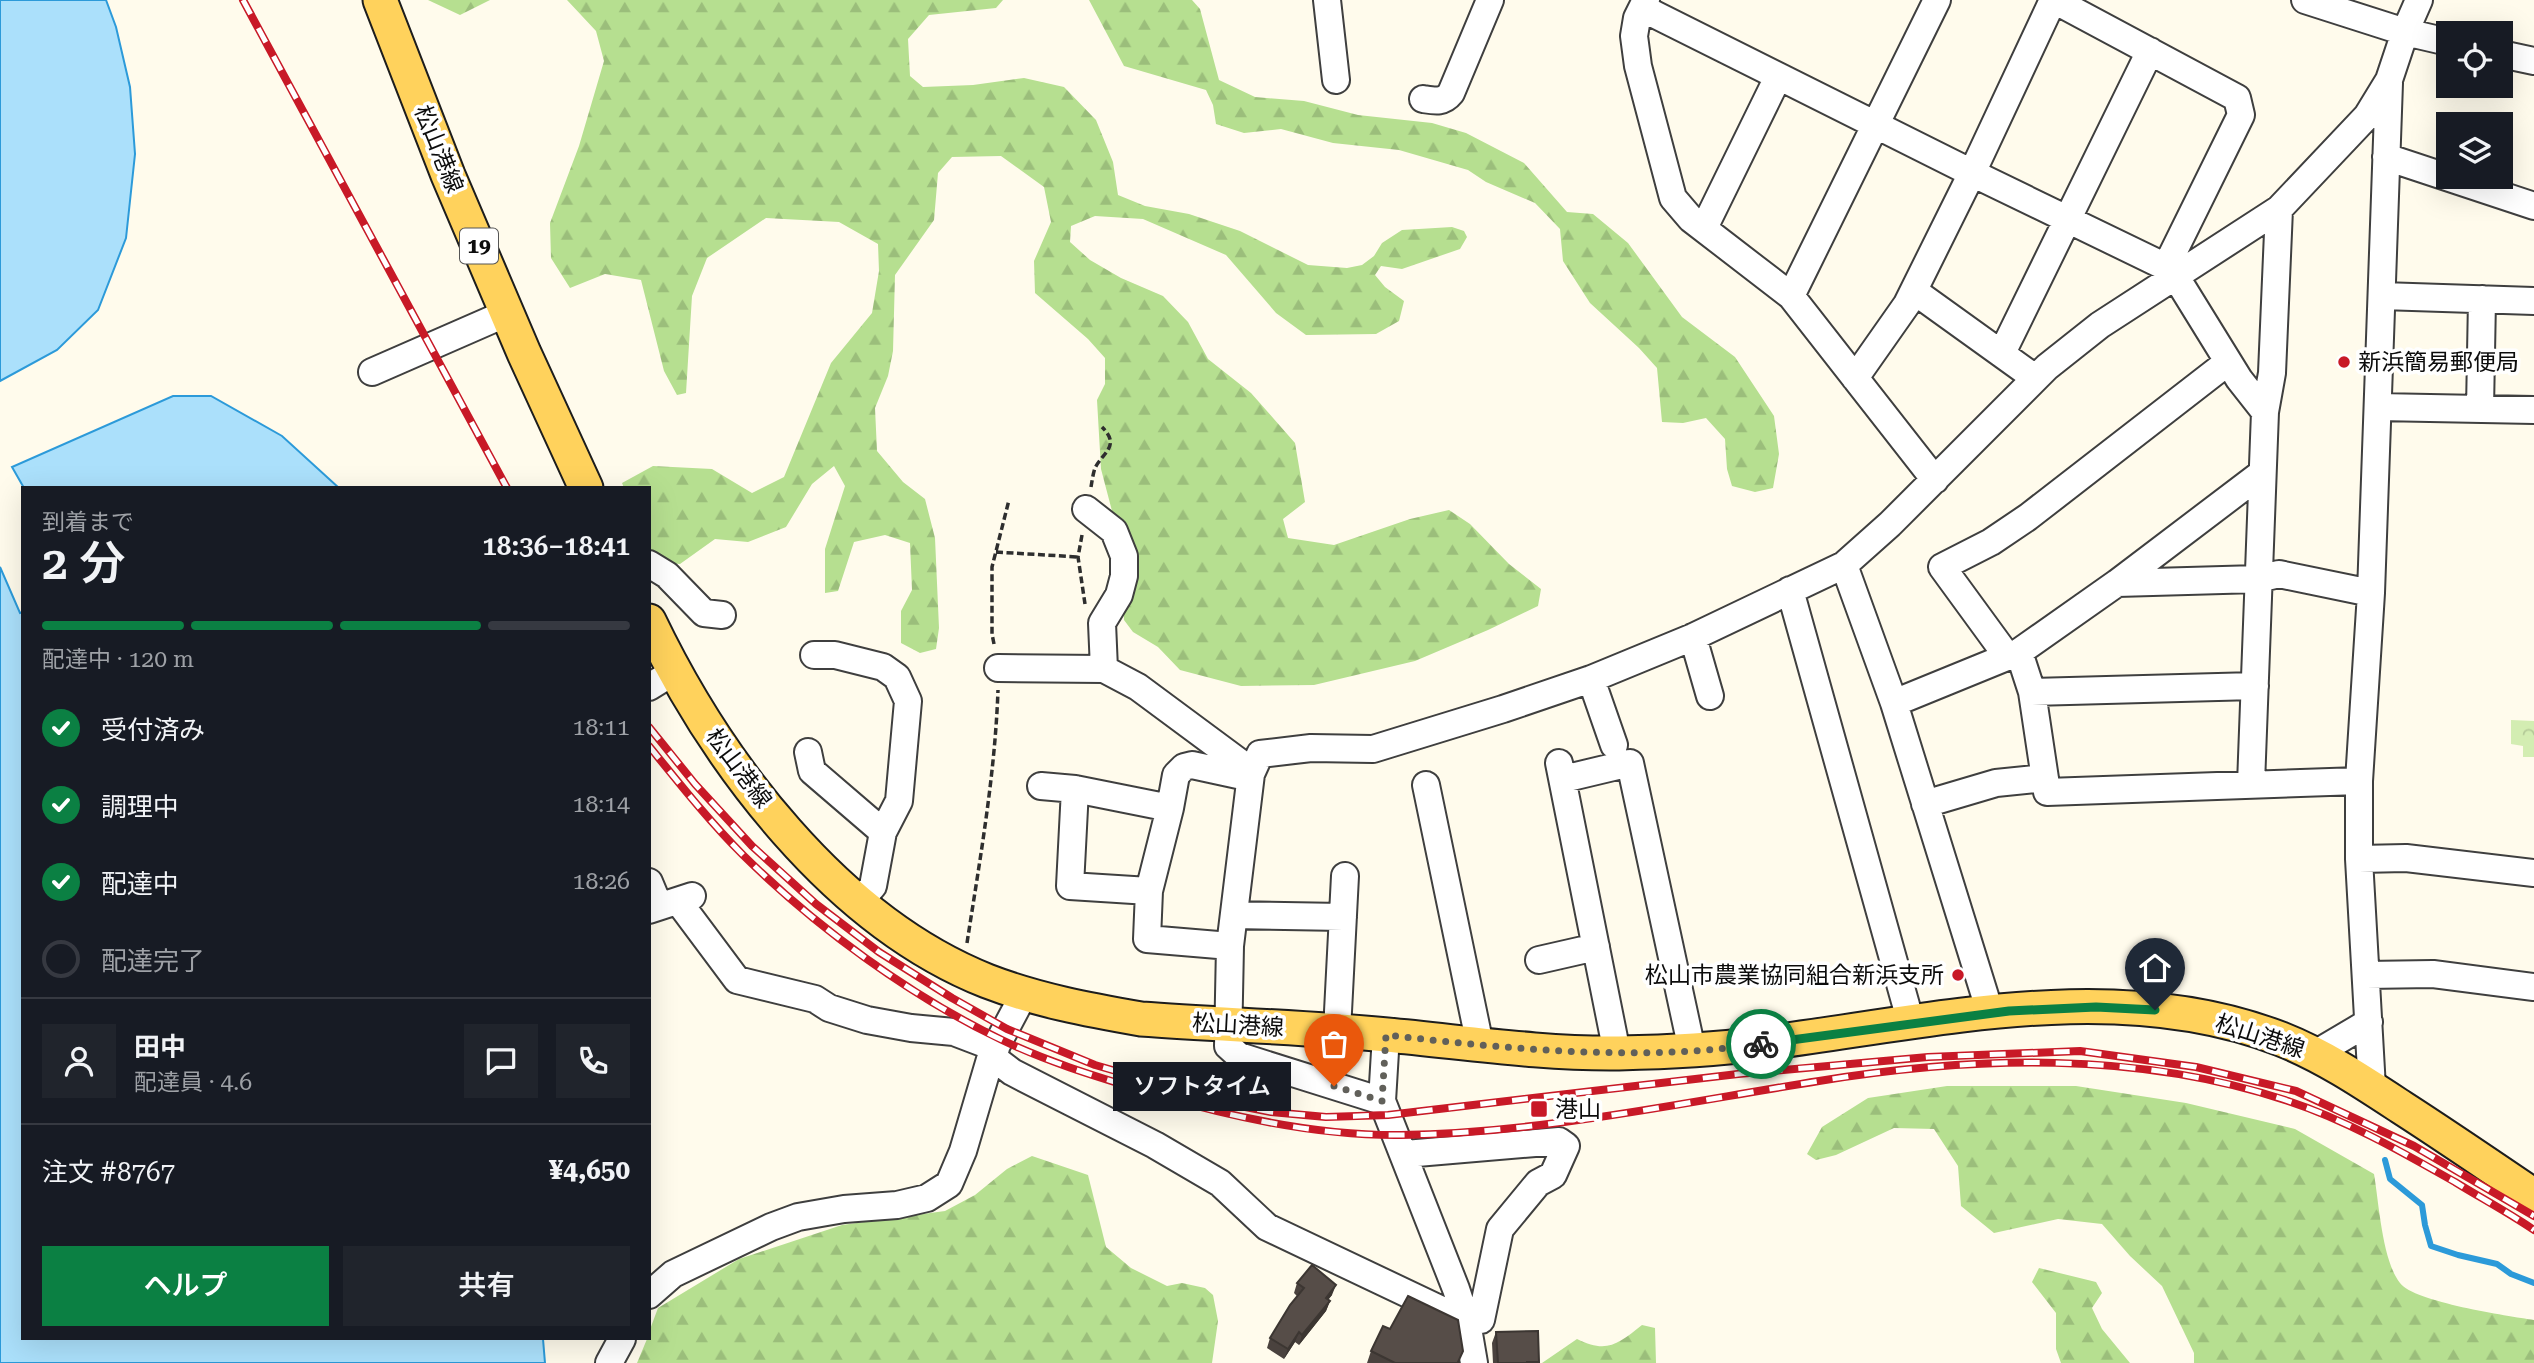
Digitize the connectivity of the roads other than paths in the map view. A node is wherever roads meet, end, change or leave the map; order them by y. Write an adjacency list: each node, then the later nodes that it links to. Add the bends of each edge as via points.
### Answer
1 (380, 0): 32 (main road, 松山港線 / 19)
2 (1327, 0): 16 (street)
3 (1490, 0): 18 (street, via 1451,93 1437,101)
4 (1937, 0): 19 (street)
5 (2054, 0): 12 (street); 21 (street)
6 (2305, 0): 9 (street)
7 (2419, 0): 10 (street)
8 (1644, 4): 15 (street); 25 (street, via 1634,36 1638,66 1673,198)
9 (2348, 7): 10 (street)
10 (2405, 32): 11 (street); 17 (street)
11 (2436, 39)
12 (2150, 51): 24 (street); 26 (street, via 2237,98 2241,115)
13 (2513, 57): 14 (street)
14 (2534, 61)
15 (1778, 77): 19 (street); 25 (street)
16 (1336, 80)
17 (2389, 80): 20 (street); 23 (street, via 2367,116)
18 (1423, 99)
19 (1876, 126): 21 (street); 28 (street)
20 (2386, 157): 22 (street); 29 (street)
21 (1972, 173): 24 (street); 27 (street)
22 (2534, 206)
23 (2279, 209): 26 (street); 41 (street, via 2272,373)
24 (2067, 219): 26 (street); 33 (street)
25 (1703, 228): 28 (street)
26 (2171, 272): 34 (street); 37 (street)
27 (1913, 290): 33 (street); 36 (street)
28 (1791, 296): 36 (street)
29 (2382, 296): 30 (street); 38 (street)
30 (2482, 299): 31 (street); 39 (street)
31 (2534, 301)
32 (508, 313): 35 (street); 44 (main road, 松山港線 / 19)
33 (2002, 353): 37 (street)
34 (2228, 362): 41 (street); 55 (street, via 2028,517 1942,567)
35 (372, 372)
36 (1855, 378): 43 (street)
37 (2035, 379): 43 (street)
38 (2378, 407): 39 (street); 51 (street)
39 (2480, 409): 40 (street)
40 (2534, 410)
41 (2265, 412): 42 (street)
42 (2262, 472): 48 (street); 49 (street)
43 (1935, 480): 47 (street)
44 (585, 486)
45 (1086, 509): 58 (street, via 1114,531 1124,556 1119,595 1102,623)
46 (651, 565): 52 (street, via 704,613)
47 (1844, 565): 50 (street); 64 (street)
48 (2258, 579): 49 (street); 51 (street, via 2279,574); 61 (street)
49 (2117, 583): 55 (street)
50 (1790, 590): 54 (street); 95 (street)
51 (2371, 593): 69 (street)
52 (722, 615)
53 (651, 630): 59 (main road, 松山港線)
54 (1693, 637): 60 (street); 63 (street)
55 (2013, 654): 62 (street); 64 (street)
56 (814, 655): 76 (street, via 835,655 883,667 897,677 908,701 899,801)
57 (998, 668): 58 (street)
58 (1104, 669): 67 (street, via 1138,687)
59 (662, 679): 82 (main road, 松山港線, via 699,713 769,810 827,874)
60 (1591, 679): 65 (street); 67 (street, via 1373,749 1311,748 1260,754)
61 (2255, 686): 62 (street); 70 (street)
62 (2032, 692): 68 (street)
63 (1710, 696)
64 (1894, 703): 74 (street)
65 (1614, 746)
66 (808, 752): 76 (street, via 812,771)
67 (1251, 774): 75 (street, via 1184,767 1176,775); 84 (street)
68 (2045, 778): 70 (street, via 2046,792); 74 (street, via 1996,783)
69 (2359, 781): 70 (street); 77 (street)
70 (2251, 784)
71 (1426, 785): 98 (street)
72 (1041, 786): 73 (street)
73 (1075, 789): 75 (street); 81 (street, via 1070,886)
74 (1926, 804): 92 (street)
75 (1170, 808): 81 (street)
76 (883, 832): 82 (street, via 873,886)
77 (2359, 859): 78 (street, via 2406,858); 89 (street)
78 (2534, 873)
79 (1345, 876): 85 (street)
80 (651, 884): 83 (street)
81 (1149, 891): 86 (street, via 1147,939)
82 (860, 901): 91 (main road, 松山港線, via 958,968)
83 (670, 903): 100 (street, via 737,980 815,999 867,1020 954,1032)
84 (1234, 915): 85 (street); 86 (street)
85 (1343, 917): 96 (street)
86 (1230, 946): 94 (street)
87 (1596, 947): 88 (street); 99 (street, via 1561,771 1630,763); 101 (street)
88 (1539, 960)
89 (2365, 975): 90 (street, via 2433,974); 93 (street)
90 (2534, 987)
91 (1024, 994): 94 (main road, 松山港線, via 1141,1019); 100 (street)
92 (1990, 1012): 95 (main road, 松山港線); 102 (main road, 松山港線, via 2096,1007 2155,1010 2218,1020)
93 (2368, 1022): 102 (street); 103 (street)
94 (1227, 1023): 96 (main road, 松山港線); 104 (street, via 1228,1046 1239,1056)
95 (1911, 1023): 99 (main road, 松山港線)
96 (1338, 1031): 97 (main road, 松山港線)
97 (1386, 1035): 98 (main road, 松山港線); 104 (street)
98 (1480, 1045): 101 (main road, 松山港線)
99 (1692, 1050): 101 (main road, 松山港線)
100 (994, 1052): 107 (street, via 949,1184 926,1198 897,1205 789,1220 673,1274); 108 (street, via 1012,1072 1220,1182 1267,1227)
101 (1617, 1053)
102 (2315, 1054): 103 (main road, 松山港線)
103 (2372, 1088): 106 (main road, 松山港線)
104 (1382, 1101): 105 (street)
105 (1405, 1154): 108 (street); 108 (street, via 1559,1140 1566,1146 1553,1175 1538,1183 1500,1229 1481,1320)
106 (2534, 1196)
107 (651, 1293)
108 (1467, 1322): 111 (street)
109 (621, 1340): 110 (street)
110 (609, 1363)
111 (1474, 1363)

